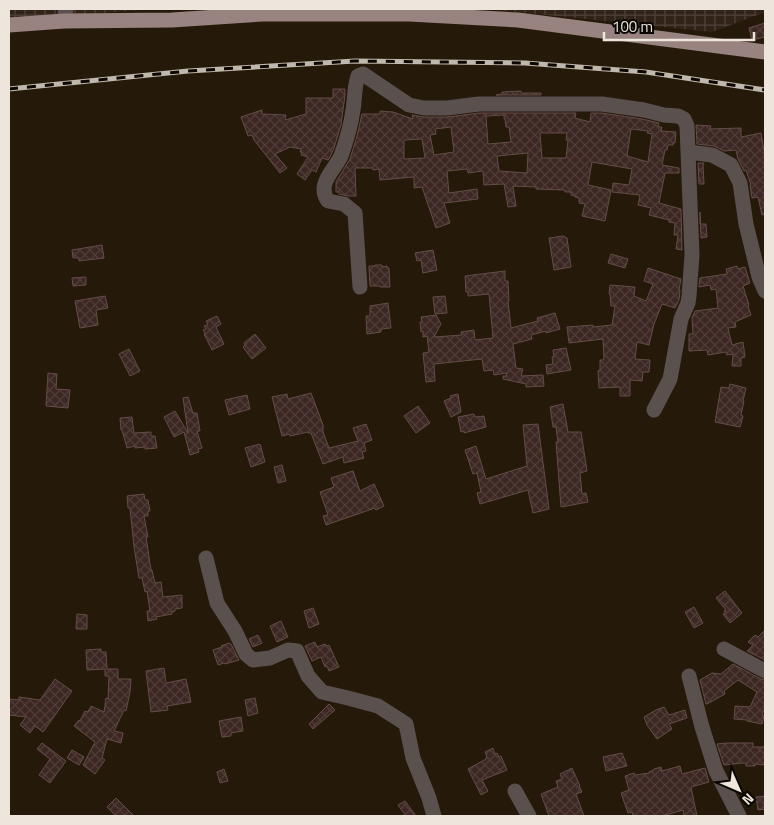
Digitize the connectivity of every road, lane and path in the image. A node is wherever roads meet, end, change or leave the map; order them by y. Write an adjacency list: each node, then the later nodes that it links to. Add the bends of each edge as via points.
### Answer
1 (65, 15): 2 (main road); 3 (main road, via 172,20 262,14 409,14 518,20)
2 (9, 25)
3 (765, 52)
4 (689, 152): 5 (street, via 688,126 678,116 602,104 479,104 424,108 409,105 363,74 358,76 345,142 340,158 329,174 324,196 328,201 344,204 355,213); 6 (street, via 712,155 731,164 740,184 748,232); 7 (street, via 692,255 689,296 681,319 670,379)
5 (360, 287)
6 (765, 291)
7 (654, 410)
8 (206, 558): 13 (street, via 217,603 246,654 253,660 270,658 288,650 297,651 308,676 322,692 378,706 406,724 413,758)
9 (724, 649): 10 (street)
10 (765, 671)
11 (689, 676): 15 (street, via 716,771)
12 (515, 791): 14 (street)
13 (434, 816)
14 (529, 816)
15 (739, 816)

